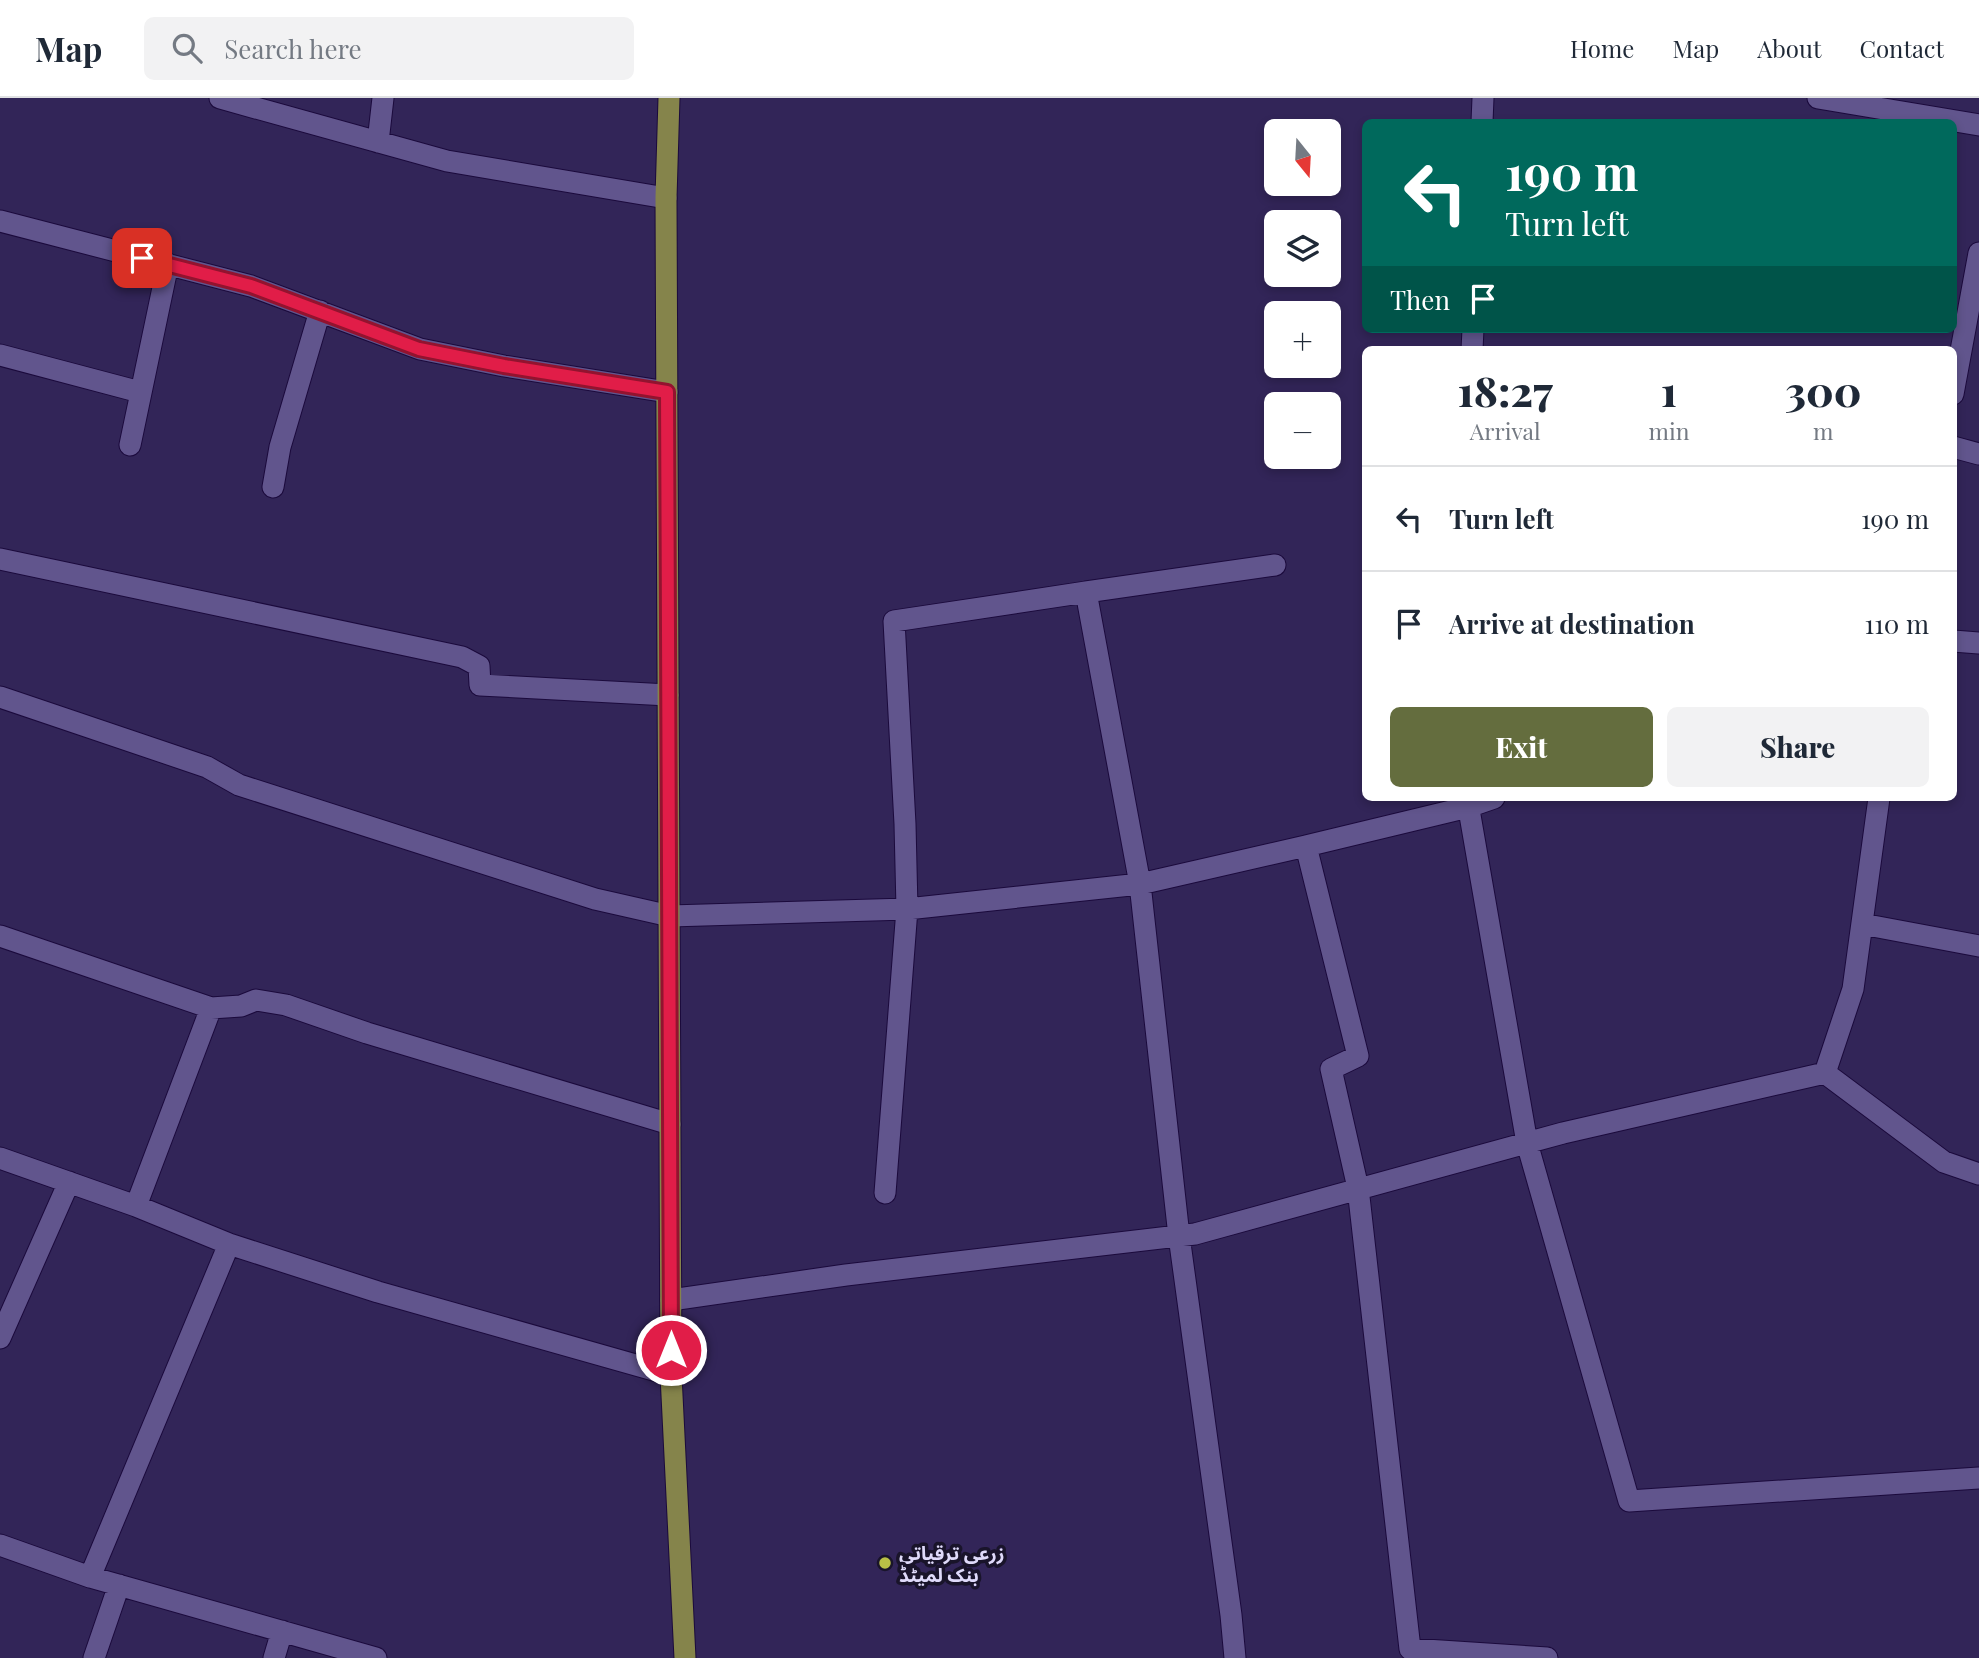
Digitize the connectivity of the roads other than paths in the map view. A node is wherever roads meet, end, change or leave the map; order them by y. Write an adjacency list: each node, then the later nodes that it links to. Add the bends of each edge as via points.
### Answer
1 (220, 98): 10 (street)
2 (383, 98): 10 (street)
3 (669, 98): 11 (main road)
4 (1483, 98): 6 (street)
5 (1818, 98): 7 (street)
6 (1482, 119)
7 (1943, 119)
8 (1957, 121): 9 (street)
9 (1979, 125)
10 (378, 142): 11 (street, via 447,161)
11 (666, 198): 19 (main road)
12 (0, 221): 14 (street)
13 (1979, 253): 17 (street)
14 (168, 264): 15 (street, via 251,286); 18 (street)
15 (320, 311): 19 (street, via 419,349); 23 (street)
16 (0, 355): 18 (street)
17 (1957, 372)
18 (140, 392): 20 (street)
19 (667, 392): 29 (main road)
20 (130, 445)
21 (1957, 448): 22 (street)
22 (1979, 454)
23 (273, 486)
24 (0, 559): 29 (street, via 462,657 479,666 480,685)
25 (1275, 565): 26 (street)
26 (1086, 592): 34 (street); 35 (street, via 894,621)
27 (1957, 641): 28 (street)
28 (1979, 643)
29 (668, 695): 36 (main road)
30 (0, 697): 36 (street, via 207,767 239,785 595,899)
31 (1879, 801): 37 (street)
32 (1467, 802): 33 (street); 43 (street)
33 (1306, 846): 34 (street); 47 (street, via 1358,1055 1331,1069)
34 (1140, 884): 35 (street); 50 (street)
35 (907, 909): 36 (street); 48 (street)
36 (670, 916): 42 (main road)
37 (1862, 923): 39 (street); 41 (street, via 1853,989)
38 (0, 936): 40 (street)
39 (1979, 946)
40 (211, 1008): 42 (street, via 256,1000 286,1005); 49 (street)
41 (1825, 1073): 43 (street); 45 (street, via 1944,1161)
42 (670, 1124): 52 (main road)
43 (1528, 1143): 47 (street); 55 (street, via 1629,1501)
44 (0, 1158): 46 (street)
45 (1979, 1174)
46 (69, 1182): 49 (street); 53 (street)
47 (1358, 1188): 50 (street); 65 (street, via 1410,1648)
48 (885, 1193)
49 (136, 1206): 51 (street)
50 (1180, 1236): 52 (street); 64 (street)
51 (229, 1244): 54 (street); 57 (street)
52 (671, 1300): 54 (main road)
53 (0, 1338)
54 (671, 1375): 63 (main road)
55 (1979, 1478)
56 (0, 1545): 57 (street)
57 (90, 1577): 58 (street)
58 (118, 1586): 59 (street); 60 (street)
59 (282, 1631): 61 (street); 62 (street)
60 (94, 1658)
61 (274, 1658)
62 (376, 1658)
63 (685, 1658)
64 (1235, 1658)
65 (1547, 1658)

